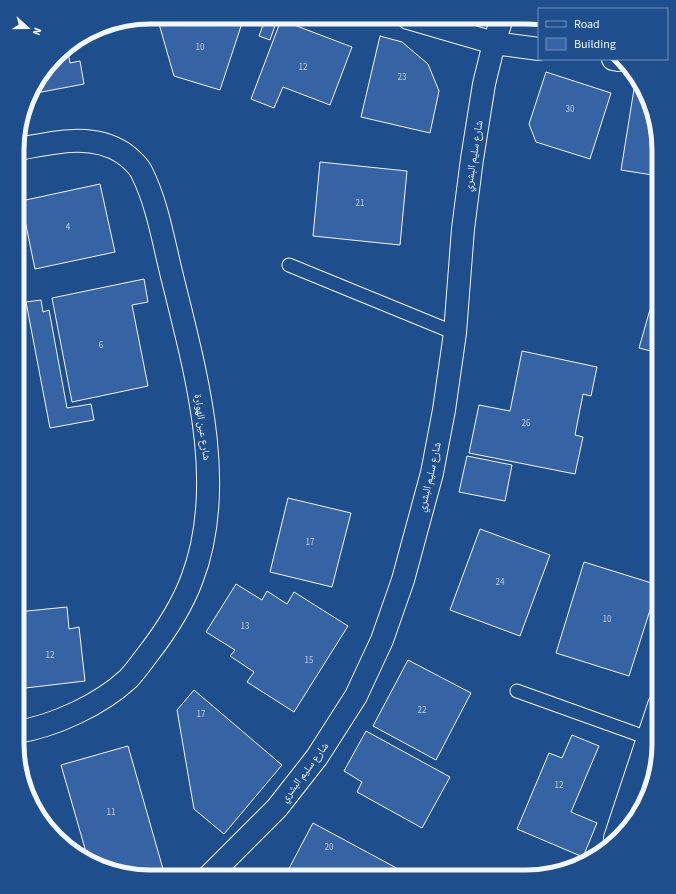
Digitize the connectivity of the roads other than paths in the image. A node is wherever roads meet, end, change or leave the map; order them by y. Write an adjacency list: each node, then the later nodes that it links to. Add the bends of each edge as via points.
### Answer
1 (429, 24): 3 (street)
2 (500, 24): 3 (street, شارع سليم البشري)
3 (494, 43): 4 (street); 7 (street, شارع سليم البشري, via 484,84 472,159 463,229)
4 (538, 49)
5 (24, 148): 10 (street, شارع عين الهوارة, via 79,140 103,143 124,153 141,170 153,198 189,345 202,416 208,469 207,516 192,579 175,614 156,644 129,678 108,695 83,710)
6 (289, 265): 7 (lane)
7 (455, 333): 13 (street, شارع سليم البشري, via 432,473 404,580 379,647 356,696 317,757 277,808)
8 (517, 691): 11 (lane)
9 (652, 726): 11 (street)
10 (24, 730)
11 (648, 738): 12 (street)
12 (616, 832)
13 (214, 870)

